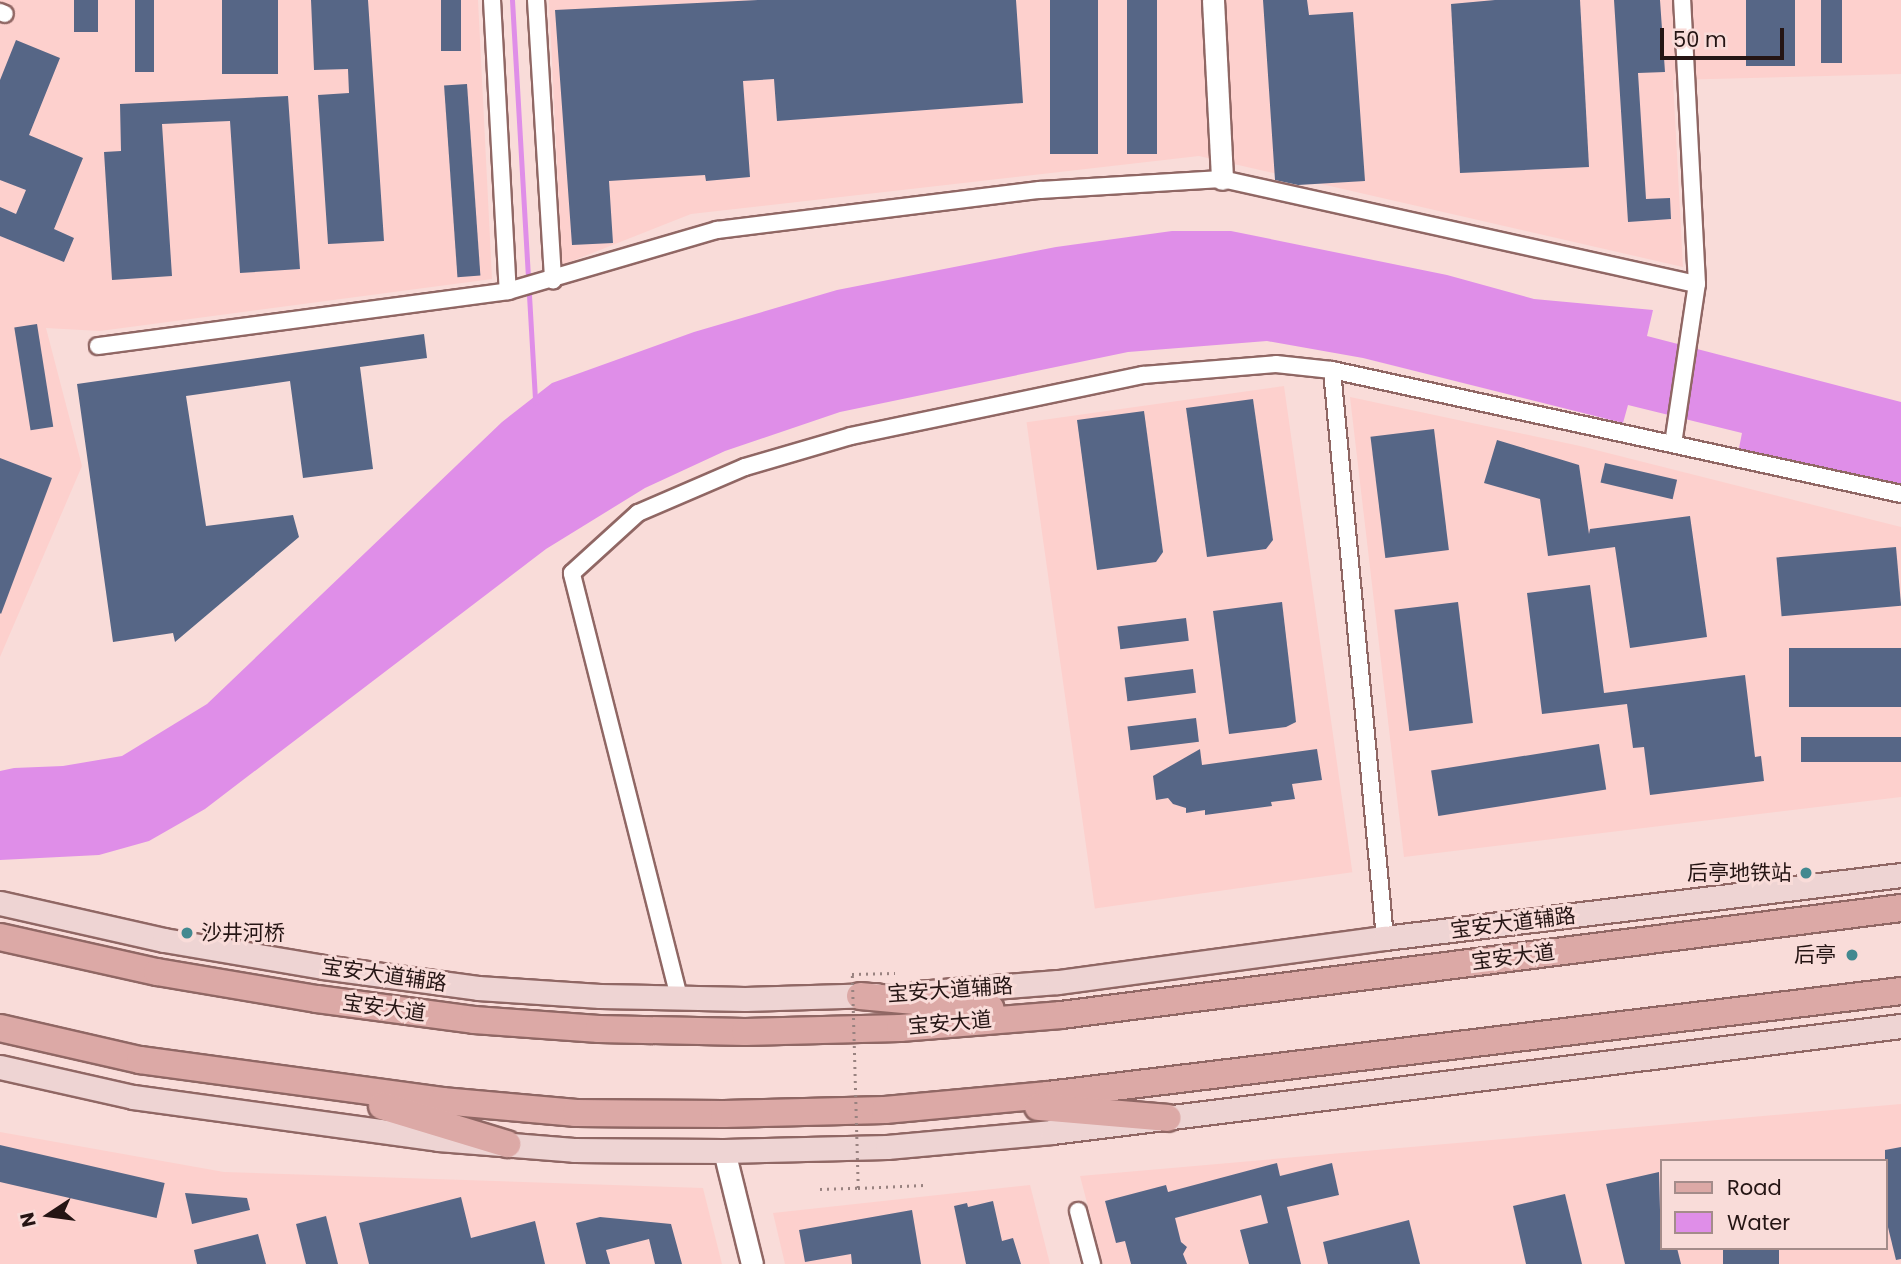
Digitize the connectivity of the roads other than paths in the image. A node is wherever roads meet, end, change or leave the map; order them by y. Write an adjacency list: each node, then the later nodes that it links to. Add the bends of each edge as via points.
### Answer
1 (492, 0): 8 (street)
2 (536, 0): 6 (street)
3 (1213, 0): 5 (street)
4 (1682, 0): 7 (street)
5 (1222, 179): 6 (street, via 1040,190 717,230); 7 (street)
6 (547, 281): 8 (street)
7 (1697, 284): 11 (street)
8 (513, 289): 9 (street)
9 (98, 346)
10 (1332, 370): 11 (street); 17 (street); 20 (street, via 1276,364 1143,375 851,436 745,467 638,513 572,573)
11 (1673, 444): 12 (street)
12 (1901, 494)
13 (1901, 875): 17 (main road, 宝安大道辅路)
14 (0, 903): 20 (main road, 宝安大道辅路, via 164,940 323,967 478,988)
15 (1901, 908): 21 (main road, 宝安大道)
16 (0, 937): 21 (main road, 宝安大道, via 157,972 488,1021 746,1032 900,1028)
17 (1385, 938): 19 (main road, 宝安大道辅路, via 1058,982)
18 (1901, 991): 26 (main road)
19 (859, 996): 20 (main road, 宝安大道辅路); 21 (main road)
20 (679, 997)
21 (1061, 1015)
22 (1901, 1026): 27 (main road)
23 (0, 1028): 25 (main road, via 140,1060)
24 (0, 1067): 28 (main road, via 133,1097 438,1139)
25 (310, 1084): 26 (main road, via 576,1113 885,1110); 28 (main road)
26 (970, 1102): 27 (main road)
27 (1168, 1118): 29 (main road, via 887,1147)
28 (507, 1144): 29 (main road, via 574,1150)
29 (724, 1151): 31 (street)
30 (1078, 1211): 32 (street)
31 (752, 1264)
32 (1092, 1264)

